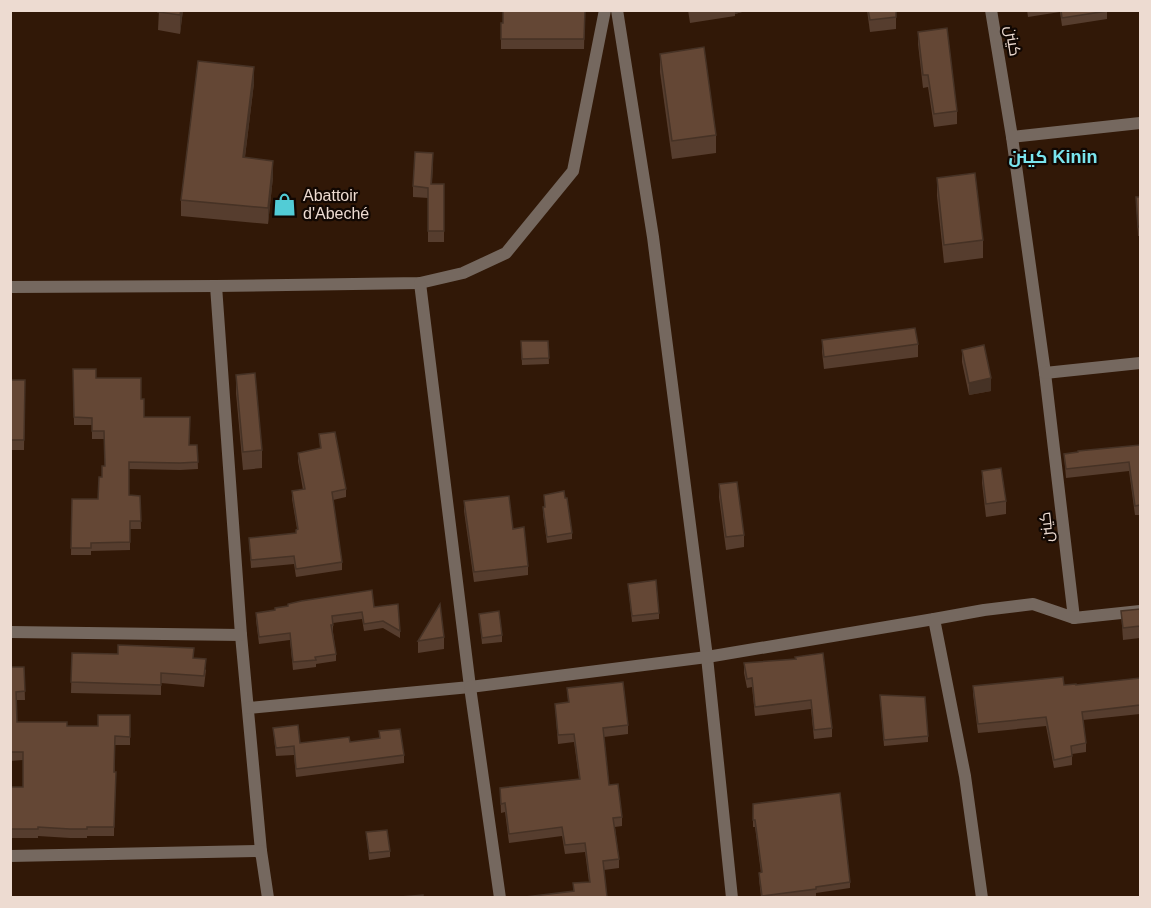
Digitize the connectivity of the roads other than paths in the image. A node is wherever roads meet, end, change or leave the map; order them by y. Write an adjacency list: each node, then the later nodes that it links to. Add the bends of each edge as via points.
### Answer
1 (605, 10): 6 (street, via 573,171 506,253 463,273)
2 (617, 10): 16 (street, via 655,249)
3 (991, 10): 5 (street, كينن)
4 (1140, 123): 5 (street)
5 (1012, 137): 10 (street, كينن)
6 (420, 283): 7 (street); 17 (street)
7 (216, 286): 8 (street); 15 (street)
8 (10, 288)
9 (1140, 363): 10 (street)
10 (1045, 373): 12 (street, كينن)
11 (1140, 611): 12 (street)
12 (1074, 618): 13 (street, via 1033,604)
13 (934, 620): 16 (street); 24 (street, via 965,776)
14 (10, 632): 15 (street)
15 (241, 635): 18 (street)
16 (707, 657): 17 (street); 23 (street)
17 (471, 687): 18 (street); 22 (street)
18 (248, 708): 19 (street)
19 (261, 851): 20 (street); 21 (street)
20 (10, 856)
21 (268, 897)
22 (500, 897)
23 (732, 897)
24 (982, 897)

